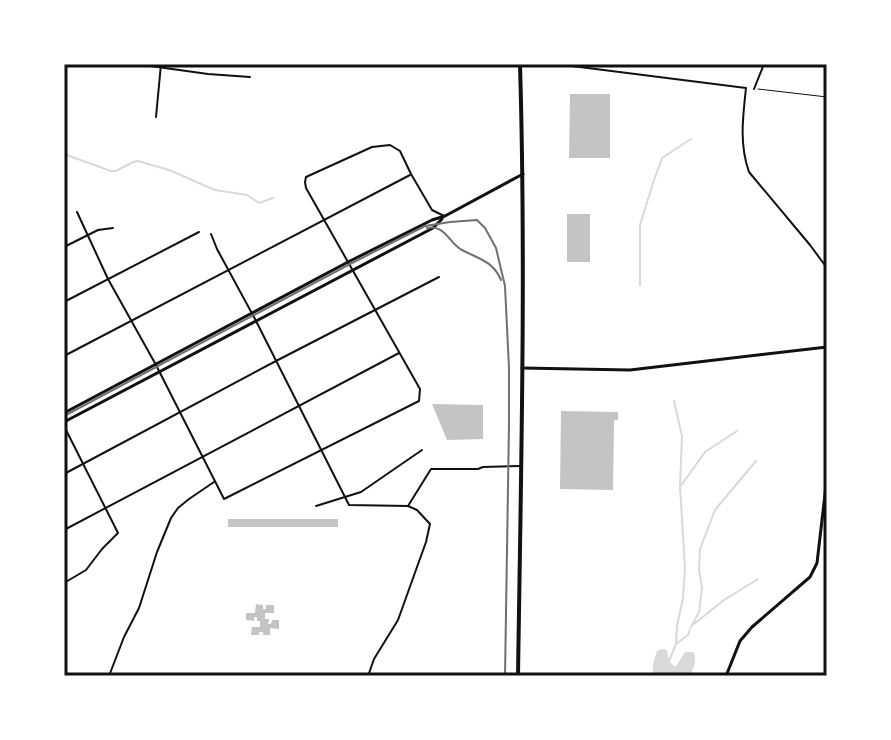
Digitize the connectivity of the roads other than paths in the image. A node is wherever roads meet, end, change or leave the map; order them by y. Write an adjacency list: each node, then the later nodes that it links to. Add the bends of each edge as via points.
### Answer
1 (136, 64): 5 (street)
2 (520, 64): 10 (main road)
3 (556, 64): 20 (street, via 746,88 742,135 749,172)
4 (764, 64): 7 (street)
5 (160, 66): 6 (street); 8 (street)
6 (250, 77)
7 (754, 89)
8 (156, 117)
9 (411, 174): 12 (street, via 432,210); 13 (street); 13 (street, via 400,151 390,145 372,147 306,177 306,188)
10 (523, 174): 12 (main road); 35 (main road)
11 (77, 212): 17 (street)
12 (445, 216): 19 (main road); 22 (main road, via 433,228)
13 (324, 220): 19 (street); 21 (street)
14 (113, 228): 17 (street)
15 (199, 232): 24 (street)
16 (211, 234): 21 (street)
17 (87, 236): 18 (street); 24 (street)
18 (64, 247)
19 (348, 262): 22 (street); 27 (main road)
20 (827, 268)
21 (229, 270): 27 (street); 28 (street)
22 (353, 270): 26 (street); 29 (main road)
23 (439, 277): 26 (street)
24 (108, 279): 25 (street); 28 (street)
25 (64, 302)
26 (375, 310): 31 (street); 33 (street)
27 (252, 314): 29 (street); 34 (main road)
28 (131, 321): 32 (street); 34 (street)
29 (256, 321): 33 (street); 36 (main road)
30 (827, 347): 35 (main road, via 630,370)
31 (400, 352): 37 (street); 41 (street, via 420,389 419,401)
32 (64, 356)
33 (276, 361): 37 (street); 39 (street)
34 (156, 365): 36 (street); 38 (main road)
35 (522, 368): 45 (main road)
36 (159, 372): 39 (street); 40 (main road)
37 (299, 405): 41 (street); 43 (street)
38 (64, 413)
39 (180, 413): 43 (street); 44 (street)
40 (64, 424): 44 (street)
41 (323, 449): 48 (street, via 224,499); 49 (street)
42 (422, 450): 49 (street)
43 (202, 457): 48 (street); 52 (street)
44 (82, 465): 46 (street); 52 (street)
45 (520, 466): 51 (street, via 431,469); 57 (main road)
46 (64, 474)
47 (827, 477): 58 (main road, via 817,563 810,577 740,641)
48 (216, 481): 55 (street, via 178,508 165,531)
49 (346, 498): 50 (street); 51 (street, via 349,505)
50 (316, 506)
51 (408, 506): 56 (street, via 430,524 398,620)
52 (106, 509): 53 (street); 54 (street, via 118,533 86,570)
53 (64, 530)
54 (64, 583)
55 (109, 676)
56 (368, 676)
57 (518, 676)
58 (726, 676)

